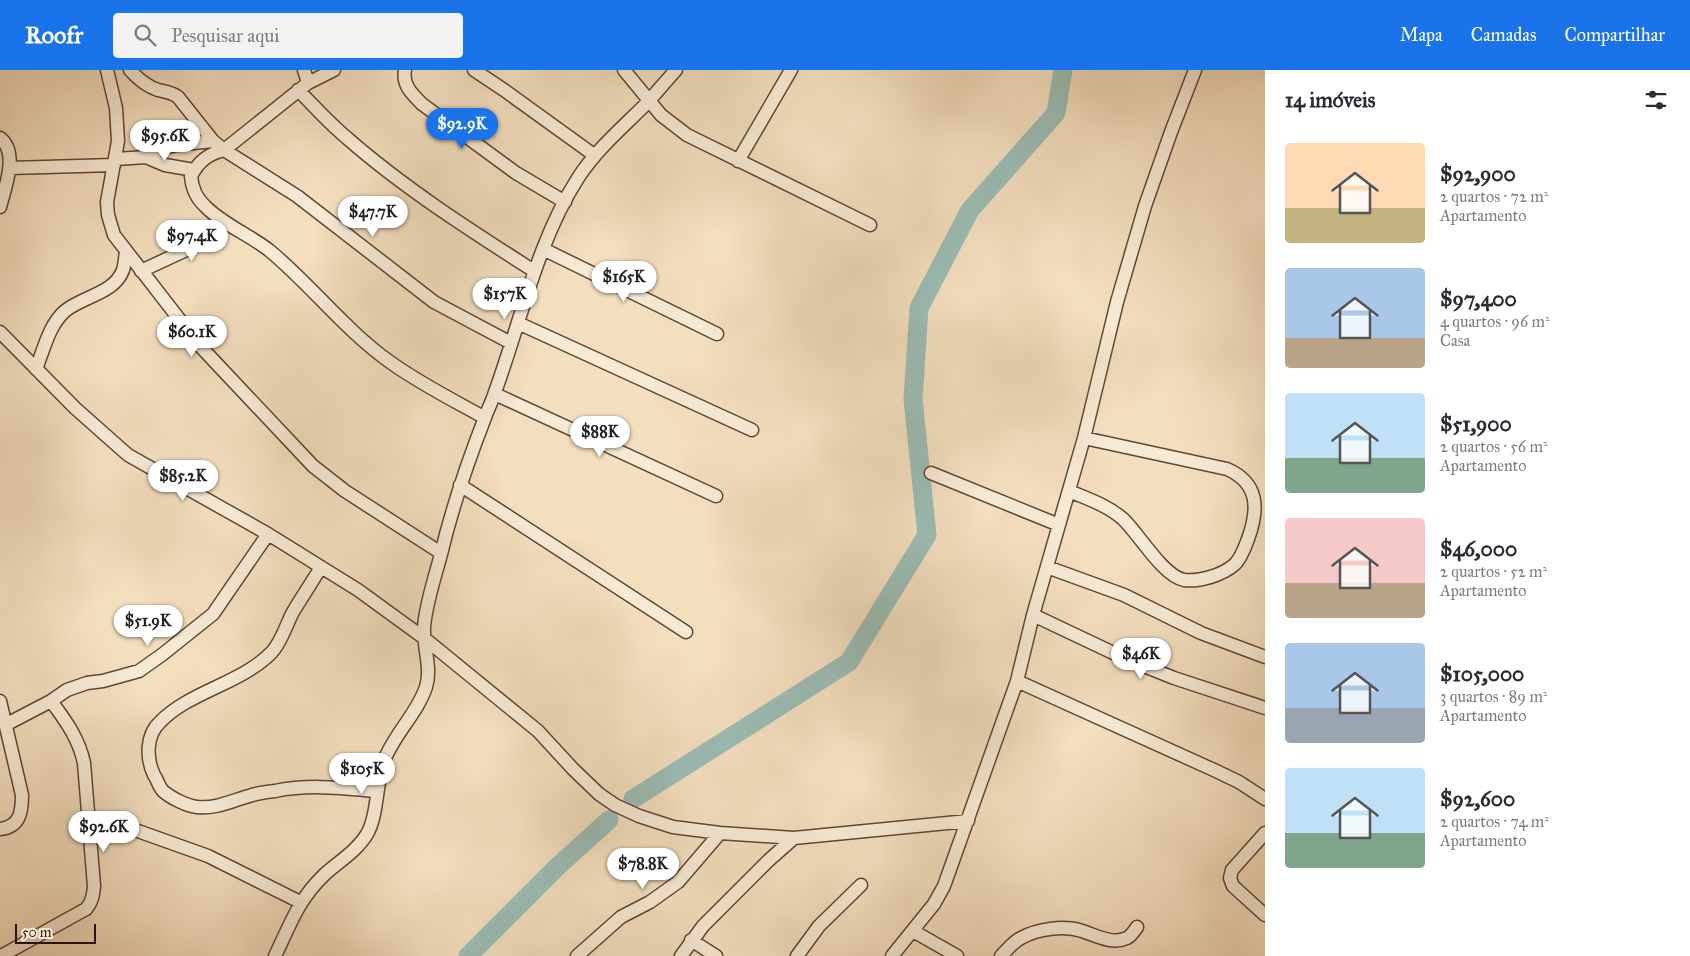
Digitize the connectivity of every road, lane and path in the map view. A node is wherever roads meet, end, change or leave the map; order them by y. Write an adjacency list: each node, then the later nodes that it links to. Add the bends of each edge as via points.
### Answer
1 (107, 70): 19 (street, via 116,108 118,141)
2 (130, 70): 14 (street, via 147,85 178,97)
3 (304, 70): 11 (street)
4 (334, 70): 11 (street)
5 (405, 70): 22 (street, via 409,91 422,104 516,173)
6 (474, 70): 16 (street)
7 (624, 70): 12 (street)
8 (676, 70): 12 (street)
9 (791, 70): 18 (street)
10 (1195, 70): 38 (street, via 1145,206 1117,302)
11 (303, 86): 15 (street); 29 (street, via 346,138 468,229)
12 (648, 102): 16 (street); 18 (street, via 687,135)
13 (0, 138): 20 (street, via 5,142)
14 (213, 141): 15 (street); 17 (street, via 175,145)
15 (224, 150): 21 (street, via 206,156); 33 (street, via 297,196 434,302)
16 (594, 155): 22 (street)
17 (146, 157): 19 (street); 21 (street)
18 (738, 161): 25 (street)
19 (115, 162): 20 (street); 27 (street, via 107,202 108,215 114,235)
20 (10, 168): 23 (street)
21 (194, 170): 24 (street, via 191,176 195,194)
22 (565, 202): 26 (street)
23 (0, 207)
24 (221, 219): 28 (street, via 186,250); 36 (street, via 270,251 343,323 389,361)
25 (870, 225)
26 (543, 249): 29 (street); 32 (street)
27 (126, 250): 28 (street); 34 (street, via 124,268 118,279 66,311 54,324)
28 (141, 270): 45 (street, via 200,346 313,466 345,491)
29 (534, 271): 30 (street)
30 (518, 323): 33 (street); 37 (street)
31 (0, 332): 34 (street)
32 (717, 334)
33 (511, 343): 35 (street)
34 (36, 369): 44 (street, via 128,455)
35 (495, 394): 36 (street); 42 (street)
36 (484, 418): 40 (street)
37 (752, 430)
38 (1084, 438): 41 (street); 41 (street, via 1236,473 1252,490 1256,504 1253,528 1235,564 1200,580 1183,580 1168,572 1124,520 1110,509)
39 (931, 473): 43 (street)
40 (460, 486): 45 (street); 49 (street)
41 (1069, 491): 43 (street)
42 (716, 496)
43 (1059, 525): 47 (street)
44 (268, 534): 46 (street); 54 (street, via 212,614 170,648 139,671 78,686)
45 (441, 553): 50 (street, via 425,619)
46 (321, 567): 50 (street); 57 (street, via 272,652 233,679 174,709 159,722 149,743 152,770 163,791 196,807 226,804 249,796 294,788)
47 (1047, 567): 48 (street); 51 (street, via 1124,595 1201,634)
48 (1032, 615): 52 (street); 55 (street, via 1174,678)
49 (686, 632)
50 (424, 638): 57 (street, via 427,685 418,706 393,742); 62 (street, via 538,731 573,769 615,805 674,827)
51 (1265, 657)
52 (1017, 681): 58 (street, via 1214,770); 60 (street)
53 (0, 701): 56 (street)
54 (50, 701): 56 (street); 59 (street, via 70,726 81,751)
55 (1265, 708)
56 (6, 724): 61 (street, via 22,795 22,810 14,825)
57 (376, 791): 66 (street, via 372,824 366,836 324,874)
58 (1265, 799)
59 (87, 818): 66 (street, via 121,825 208,856); 71 (street, via 94,886 91,902 86,909)
60 (968, 820): 64 (street); 69 (street, via 944,886)
61 (0, 829)
62 (720, 833): 64 (street); 73 (street, via 678,882 621,917)
63 (1265, 833): 67 (street, via 1232,870 1230,878 1233,886)
64 (794, 838): 70 (street)
65 (861, 885): 76 (street, via 819,926)
66 (300, 902): 72 (street)
67 (1265, 915)
68 (1138, 927): 79 (street, via 1127,938 1115,940 1067,928 1034,932 1020,938)
69 (913, 931): 77 (street); 78 (street)
70 (691, 940): 74 (street); 75 (street)
71 (1, 956)
72 (275, 956)
73 (577, 956)
74 (681, 956)
75 (716, 956)
76 (797, 956)
77 (892, 956)
78 (957, 956)
79 (1001, 956)

